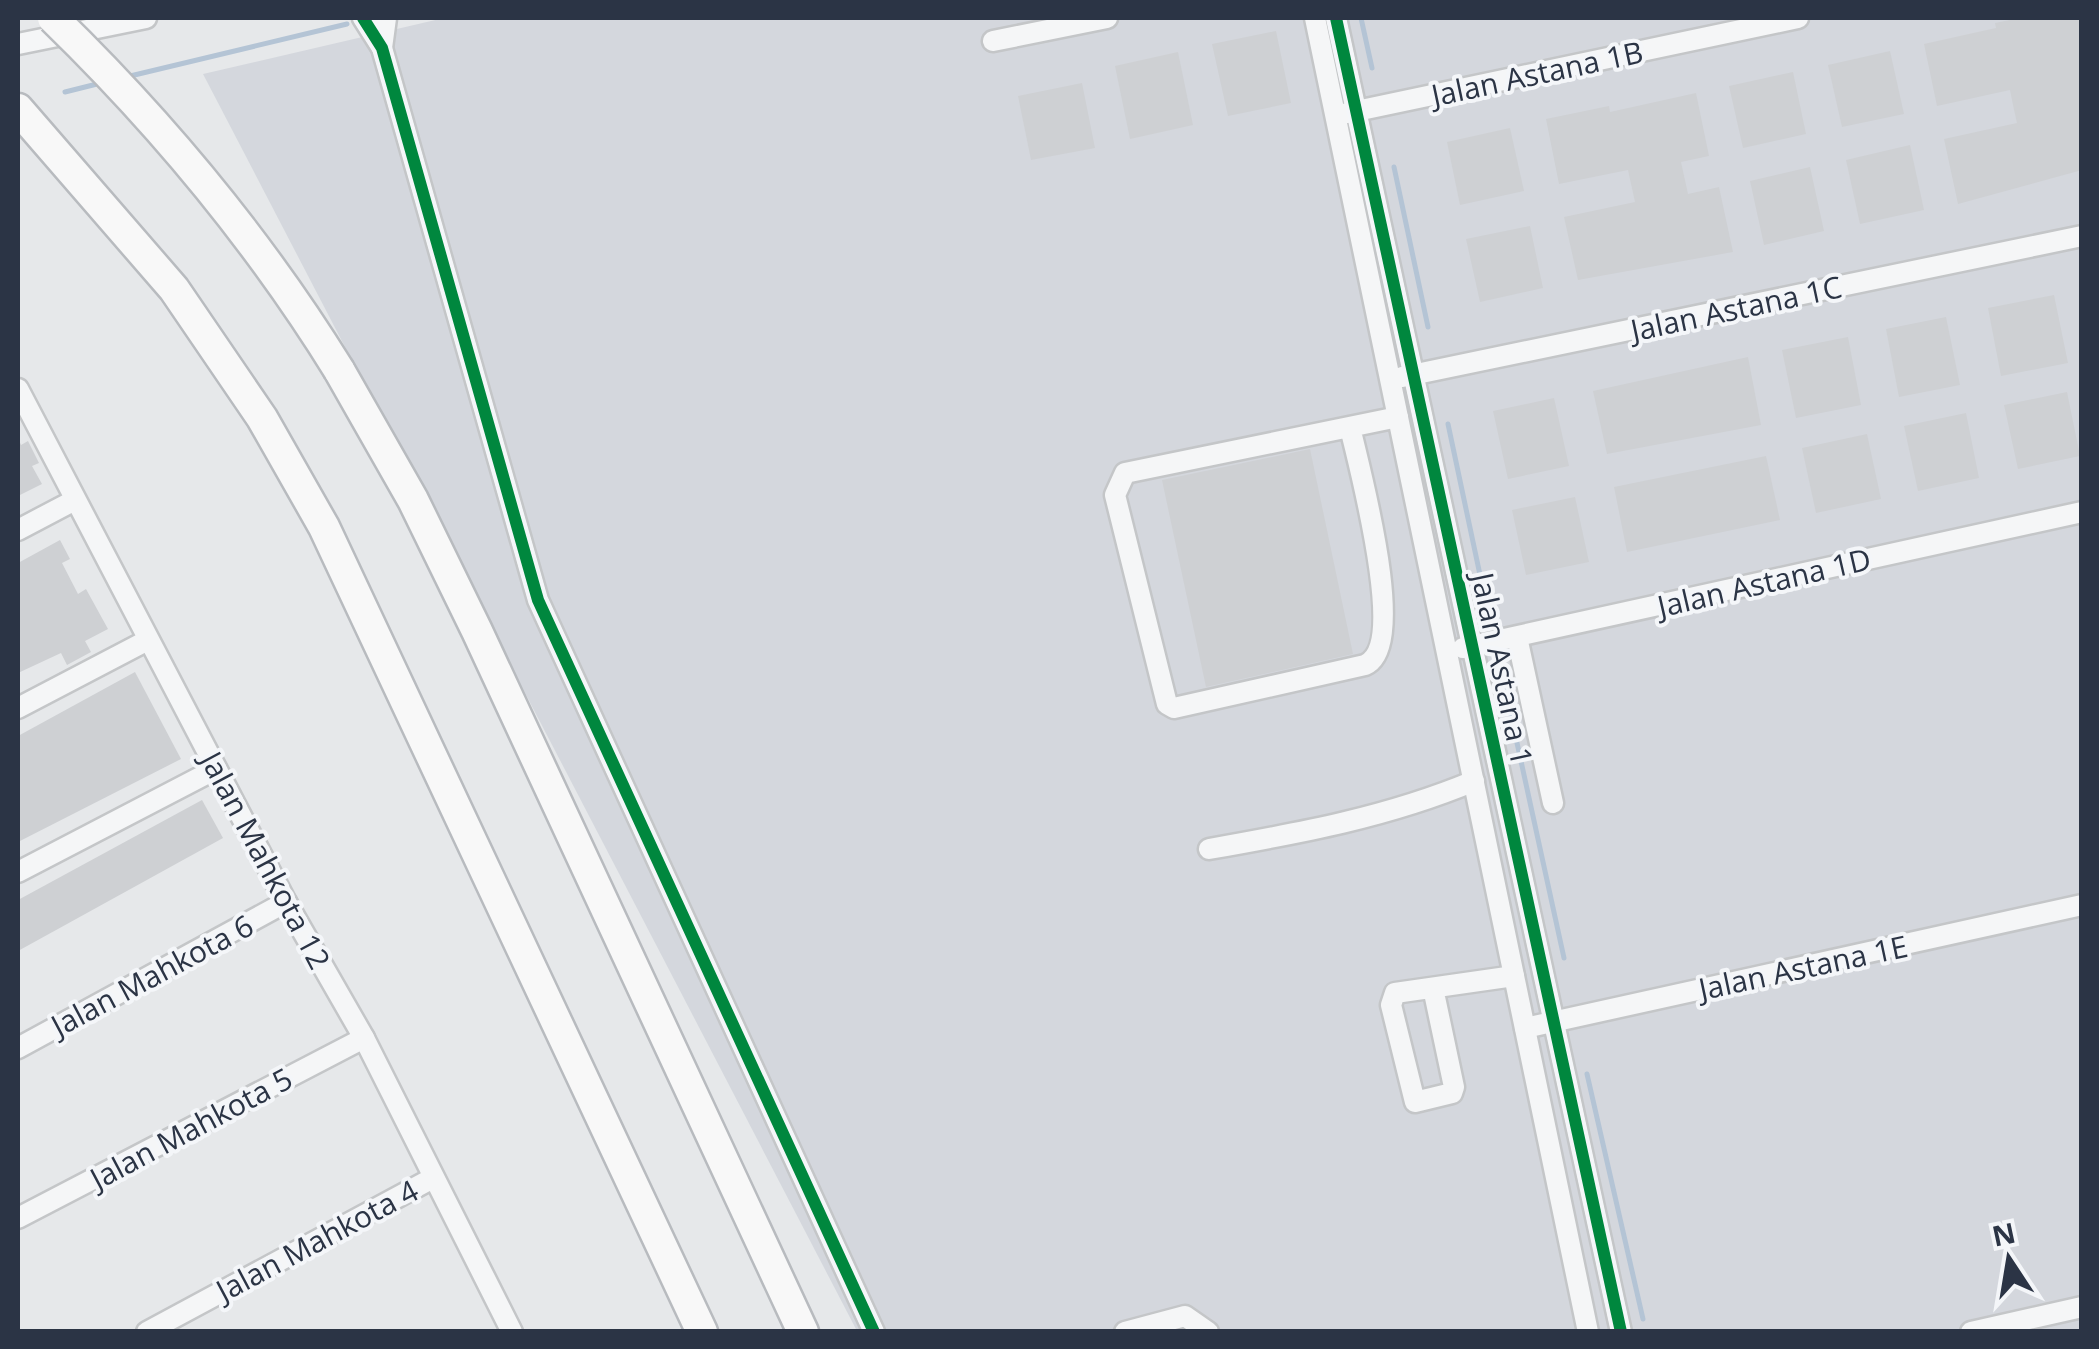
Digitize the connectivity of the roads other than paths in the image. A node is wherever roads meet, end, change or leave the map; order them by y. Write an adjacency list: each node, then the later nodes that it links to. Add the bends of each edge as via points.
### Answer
1 (53, 18): 47 (highway, bridge, via 158,126 296,301 404,483)
2 (146, 18): 10 (street)
3 (364, 18): 11 (street)
4 (386, 18): 11 (street)
5 (1107, 18): 9 (street)
6 (1314, 18): 13 (street, Jalan Astana 1)
7 (1336, 18): 13 (street, Jalan Astana 1)
8 (1798, 18): 13 (street, Jalan Astana 1B)
9 (993, 42)
10 (18, 44)
11 (382, 48): 48 (street, via 538,600)
12 (18, 109): 46 (highway, via 174,289 262,418 324,527)
13 (1346, 113): 15 (street, Jalan Astana 1); 16 (street, Jalan Astana 1)
14 (2082, 236): 15 (street, Jalan Astana 1C)
15 (1414, 374): 16 (street, Jalan Astana 1C); 25 (street, Jalan Astana 1)
16 (1390, 380): 18 (street, Jalan Astana 1)
17 (18, 389): 20 (street, Jalan Mahkota 12)
18 (1398, 417): 19 (street); 26 (street, Jalan Astana 1)
19 (1350, 427): 19 (street, via 1376,545 1384,642 1378,658 1193,704 1167,704 1115,495 1118,482 1125,473)
20 (75, 500): 22 (street); 24 (street, Jalan Mahkota 12)
21 (2082, 512): 23 (street, Jalan Astana 1D)
22 (18, 530)
23 (1517, 638): 25 (street, Jalan Astana 1D); 30 (street)
24 (148, 640): 27 (street); 28 (street, Jalan Mahkota 12)
25 (1472, 646): 26 (street, Jalan Astana 1D); 37 (street, Jalan Astana 1)
26 (1447, 652): 29 (street, Jalan Astana 1)
27 (18, 708)
28 (216, 768): 32 (street); 33 (street, Jalan Mahkota 12)
29 (1474, 780): 31 (street, via 1346,824); 35 (street, Jalan Astana 1)
30 (1553, 803)
31 (1209, 849)
32 (18, 872)
33 (286, 902): 39 (street, Jalan Mahkota 12); 40 (street, Jalan Mahkota 6)
34 (2082, 905): 37 (street, Jalan Astana 1E)
35 (1514, 976): 36 (street); 38 (street, Jalan Astana 1)
36 (1433, 988): 36 (street, via 1395,993 1390,1005 1415,1102 1422,1104 1454,1088)
37 (1554, 1022): 38 (street, Jalan Astana 1E); 52 (street, Jalan Astana 1)
38 (1525, 1028): 51 (street, Jalan Astana 1)
39 (364, 1038): 41 (street, Jalan Mahkota 12); 42 (street, Jalan Mahkota 5)
40 (18, 1048)
41 (434, 1178): 44 (street, Jalan Mahkota 12); 45 (street, Jalan Mahkota 4)
42 (18, 1218)
43 (2082, 1307): 53 (street)
44 (508, 1330)
45 (147, 1332)
46 (702, 1332)
47 (803, 1332)
48 (874, 1332)
49 (1126, 1332): 50 (street, via 1185,1316)
50 (1208, 1332)
51 (1588, 1332)
52 (1621, 1332)
53 (1970, 1332)

